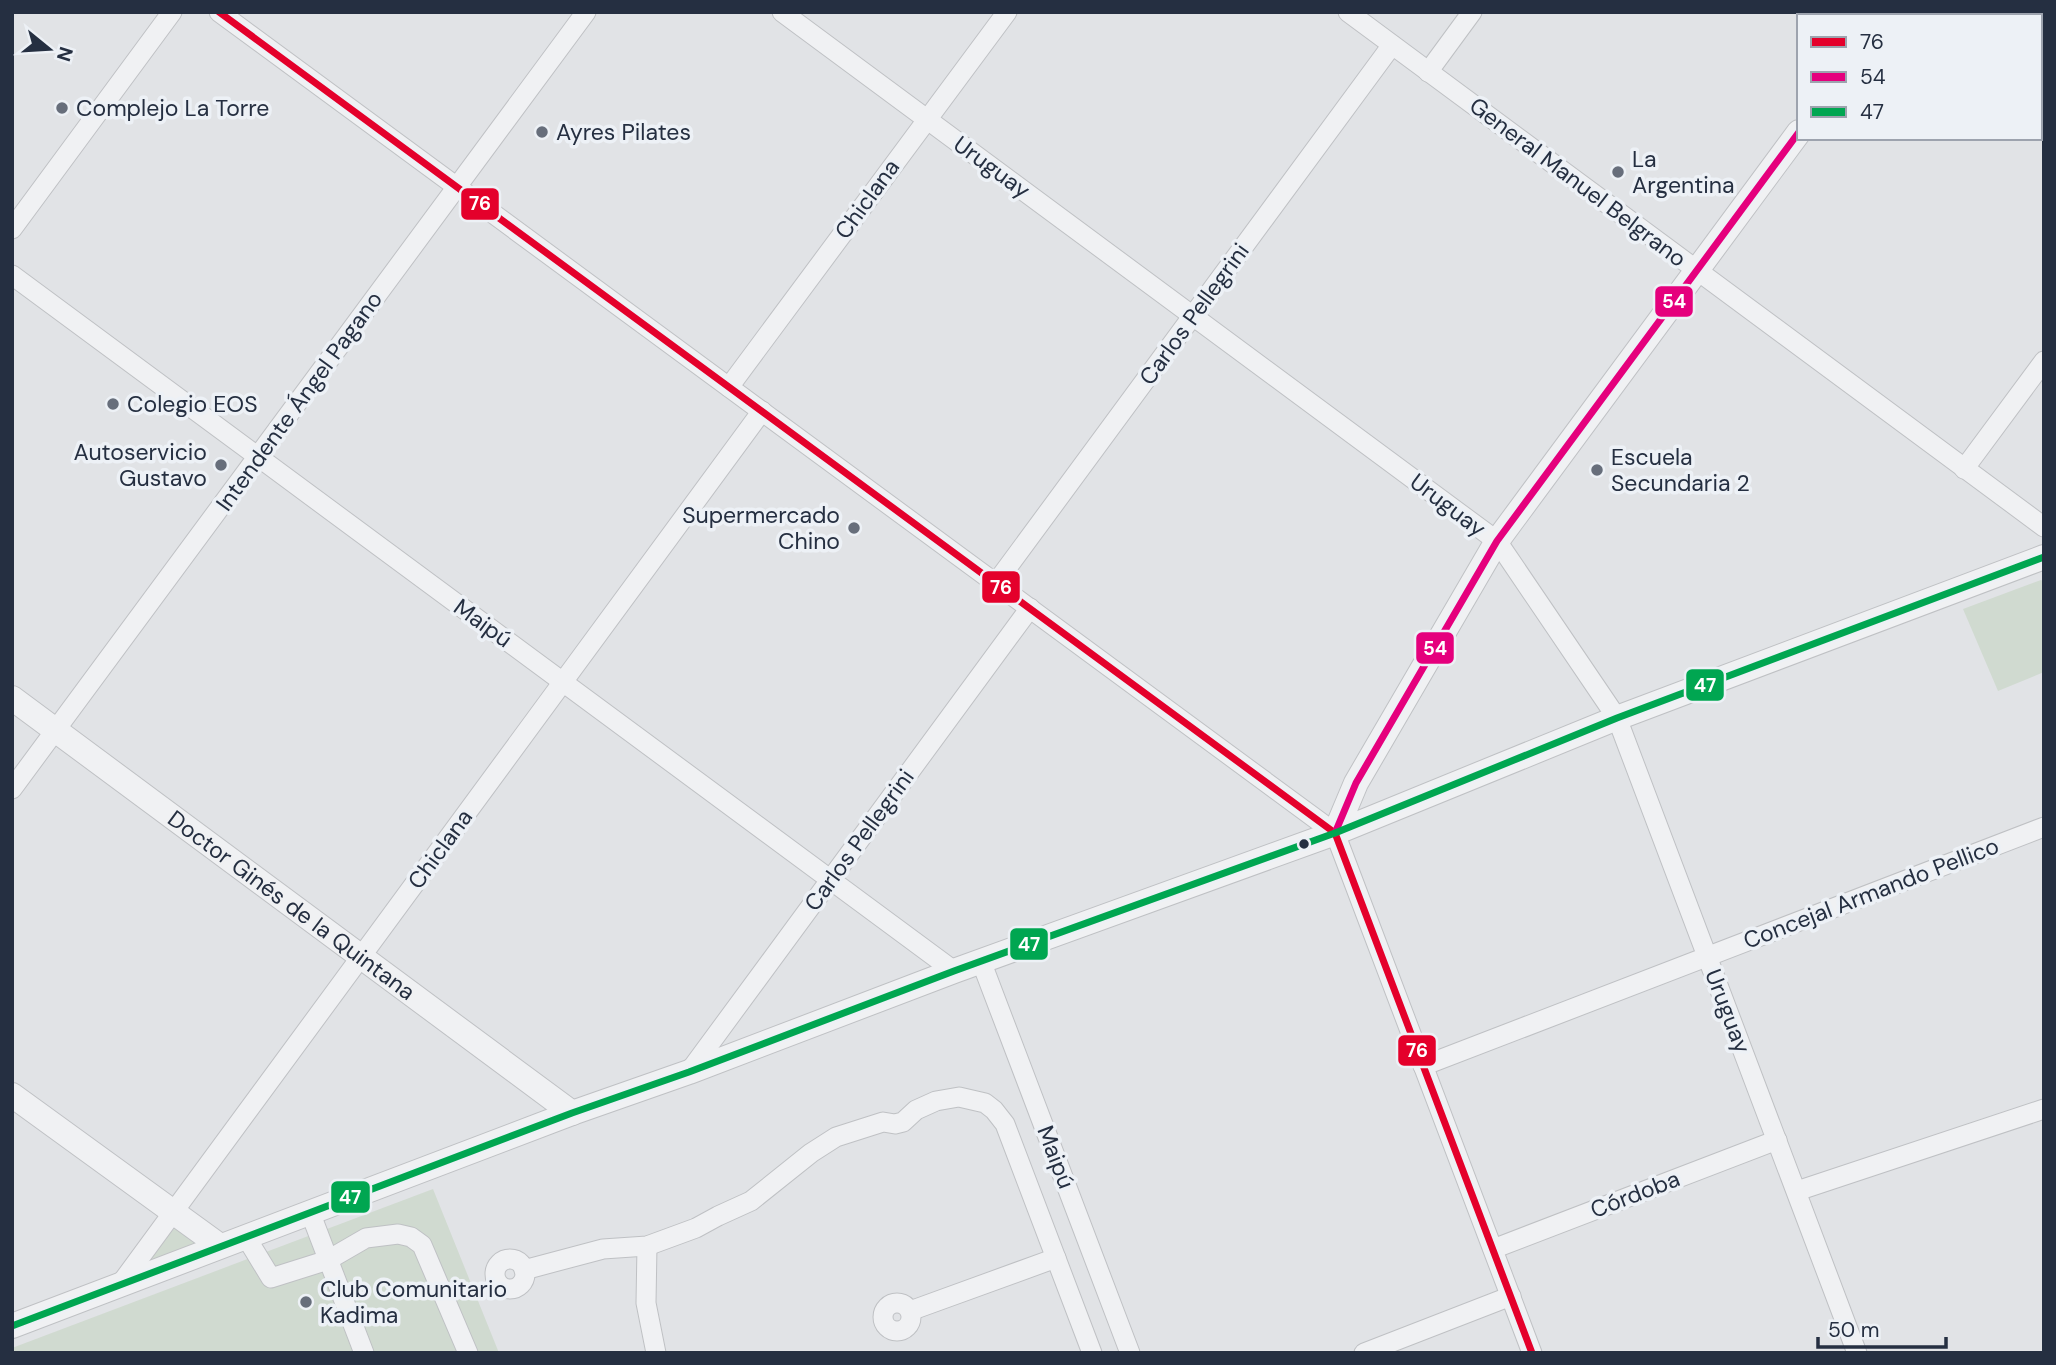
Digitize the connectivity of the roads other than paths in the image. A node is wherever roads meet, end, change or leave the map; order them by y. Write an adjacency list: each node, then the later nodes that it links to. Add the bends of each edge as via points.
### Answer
1 (172, 12): 13 (street)
2 (219, 12): 12 (street)
3 (586, 12): 12 (street, Intendente Ángel Pagano)
4 (782, 12): 10 (street, Uruguay)
5 (1007, 12): 10 (street, Chiclana)
6 (1348, 12): 8 (street, General Manuel Belgrano)
7 (1472, 12): 9 (street)
8 (1392, 45): 9 (street, General Manuel Belgrano); 16 (street, Carlos Pellegrini)
9 (1428, 72): 14 (street, General Manuel Belgrano)
10 (926, 119): 16 (street, Uruguay); 18 (street, Chiclana)
11 (1797, 135): 14 (street)
12 (456, 186): 18 (street); 20 (street, Intendente Ángel Pagano)
13 (12, 229)
14 (1697, 270): 21 (street, General Manuel Belgrano); 23 (street)
15 (12, 275): 20 (street, Maipú)
16 (1193, 316): 23 (street, Uruguay); 25 (street, Carlos Pellegrini)
17 (2044, 361): 21 (street)
18 (729, 387): 19 (street)
19 (762, 411): 25 (street); 27 (street, Chiclana)
20 (258, 457): 27 (street, Maipú); 30 (street, Intendente Ángel Pagano)
21 (1964, 469): 22 (street, General Manuel Belgrano)
22 (2044, 527)
23 (1497, 541): 29 (street, Uruguay); 33 (street, via 1356,783)
24 (2044, 556): 29 (street)
25 (996, 583): 26 (street)
26 (1030, 608): 33 (street); 34 (street, Carlos Pellegrini)
27 (563, 682): 34 (street, Maipú); 35 (street, Chiclana)
28 (12, 698): 30 (street, Doctor Ginés de la Quintana)
29 (1617, 718): 33 (street); 36 (street, Uruguay)
30 (56, 730): 31 (street, Intendente Ángel Pagano); 35 (street, Doctor Ginés de la Quintana)
31 (12, 789)
32 (2044, 827): 36 (street, Concejal Armando Pellico)
33 (1335, 833): 37 (street); 39 (street)
34 (830, 880): 38 (street, Maipú); 40 (street, Carlos Pellegrini)
35 (361, 956): 43 (street, Doctor Ginés de la Quintana); 46 (street, Chiclana)
36 (1707, 956): 39 (street, Concejal Armando Pellico); 44 (street, Uruguay)
37 (981, 961): 38 (street); 63 (street, Maipú)
38 (954, 971): 40 (street)
39 (1423, 1066): 51 (street)
40 (689, 1072): 43 (street)
41 (12, 1095): 46 (street)
42 (2044, 1109): 45 (street)
43 (572, 1113): 47 (street)
44 (1777, 1140): 45 (street, Uruguay); 51 (street, Córdoba)
45 (1797, 1191): 66 (street, Uruguay)
46 (173, 1212): 49 (street); 55 (street, Chiclana)
47 (310, 1212): 48 (street); 53 (street)
48 (246, 1237): 49 (street); 53 (street, via 271,1278)
49 (220, 1246): 55 (street)
50 (647, 1246): 52 (street, via 751,1201 836,1137 883,1122 903,1122 936,1101 959,1097 985,1102 1005,1124); 54 (street, via 603,1249); 61 (street, via 646,1303)
51 (1493, 1249): 56 (street)
52 (1056, 1258): 57 (street); 62 (street)
53 (328, 1260): 59 (street); 60 (street, via 366,1238 411,1237 422,1245)
54 (524, 1270)
55 (118, 1286): 58 (street)
56 (1511, 1296): 64 (street); 65 (street)
57 (910, 1311)
58 (12, 1326)
59 (364, 1353)
60 (468, 1353)
61 (656, 1353)
62 (1092, 1353)
63 (1130, 1353)
64 (1364, 1353)
65 (1532, 1353)
66 (1857, 1353)

